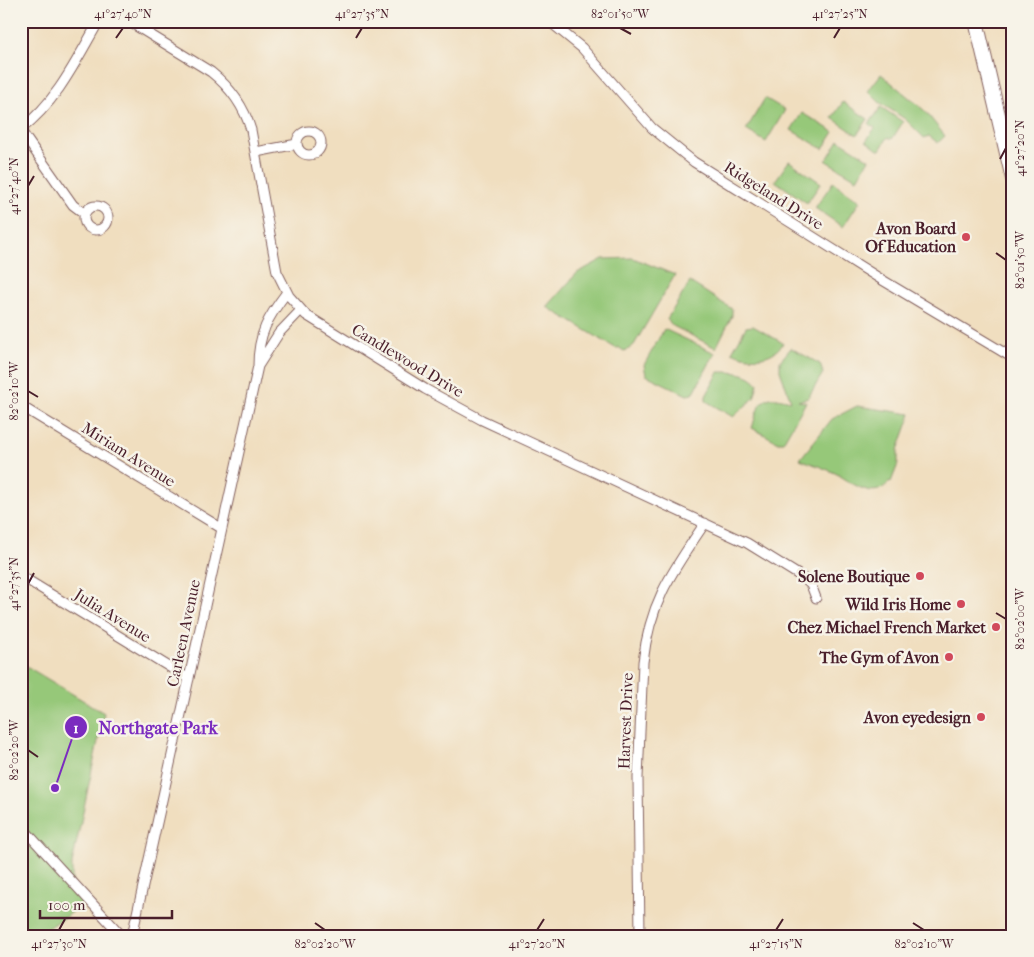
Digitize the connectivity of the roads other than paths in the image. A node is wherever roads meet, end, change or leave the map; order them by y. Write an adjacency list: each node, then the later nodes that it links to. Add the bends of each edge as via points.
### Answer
1 (99, 21): 5 (street, via 56,94)
2 (128, 21): 7 (street, Candlewood Drive, via 223,82 243,107)
3 (549, 21): 12 (street, Ridgeland Drive, via 582,48 652,128 686,157)
4 (976, 21): 8 (main road)
5 (21, 130): 9 (street, via 73,205)
6 (297, 144): 7 (street)
7 (256, 152): 10 (street, Candlewood Drive, via 274,263)
8 (1013, 179)
9 (85, 214)
10 (287, 292): 11 (street, Candlewood Drive); 13 (street, Carleen Avenue, via 263,331)
11 (301, 310): 13 (street, Carleen Avenue, via 279,333); 15 (street, Candlewood Drive, via 425,389 475,416)
12 (1013, 358)
13 (258, 366): 16 (street, Carleen Avenue)
14 (21, 406): 16 (street, Miriam Avenue)
15 (705, 523): 18 (street, Candlewood Drive, via 747,543 793,571 811,586); 23 (street, Harvest Drive, via 660,593 645,644 638,778)
16 (221, 528): 19 (street, Carleen Avenue)
17 (21, 576): 19 (street, Julia Avenue)
18 (816, 598)
19 (189, 679): 22 (street, Carleen Avenue)
20 (21, 826): 21 (street)
21 (122, 936)
22 (132, 936)
23 (640, 936)

